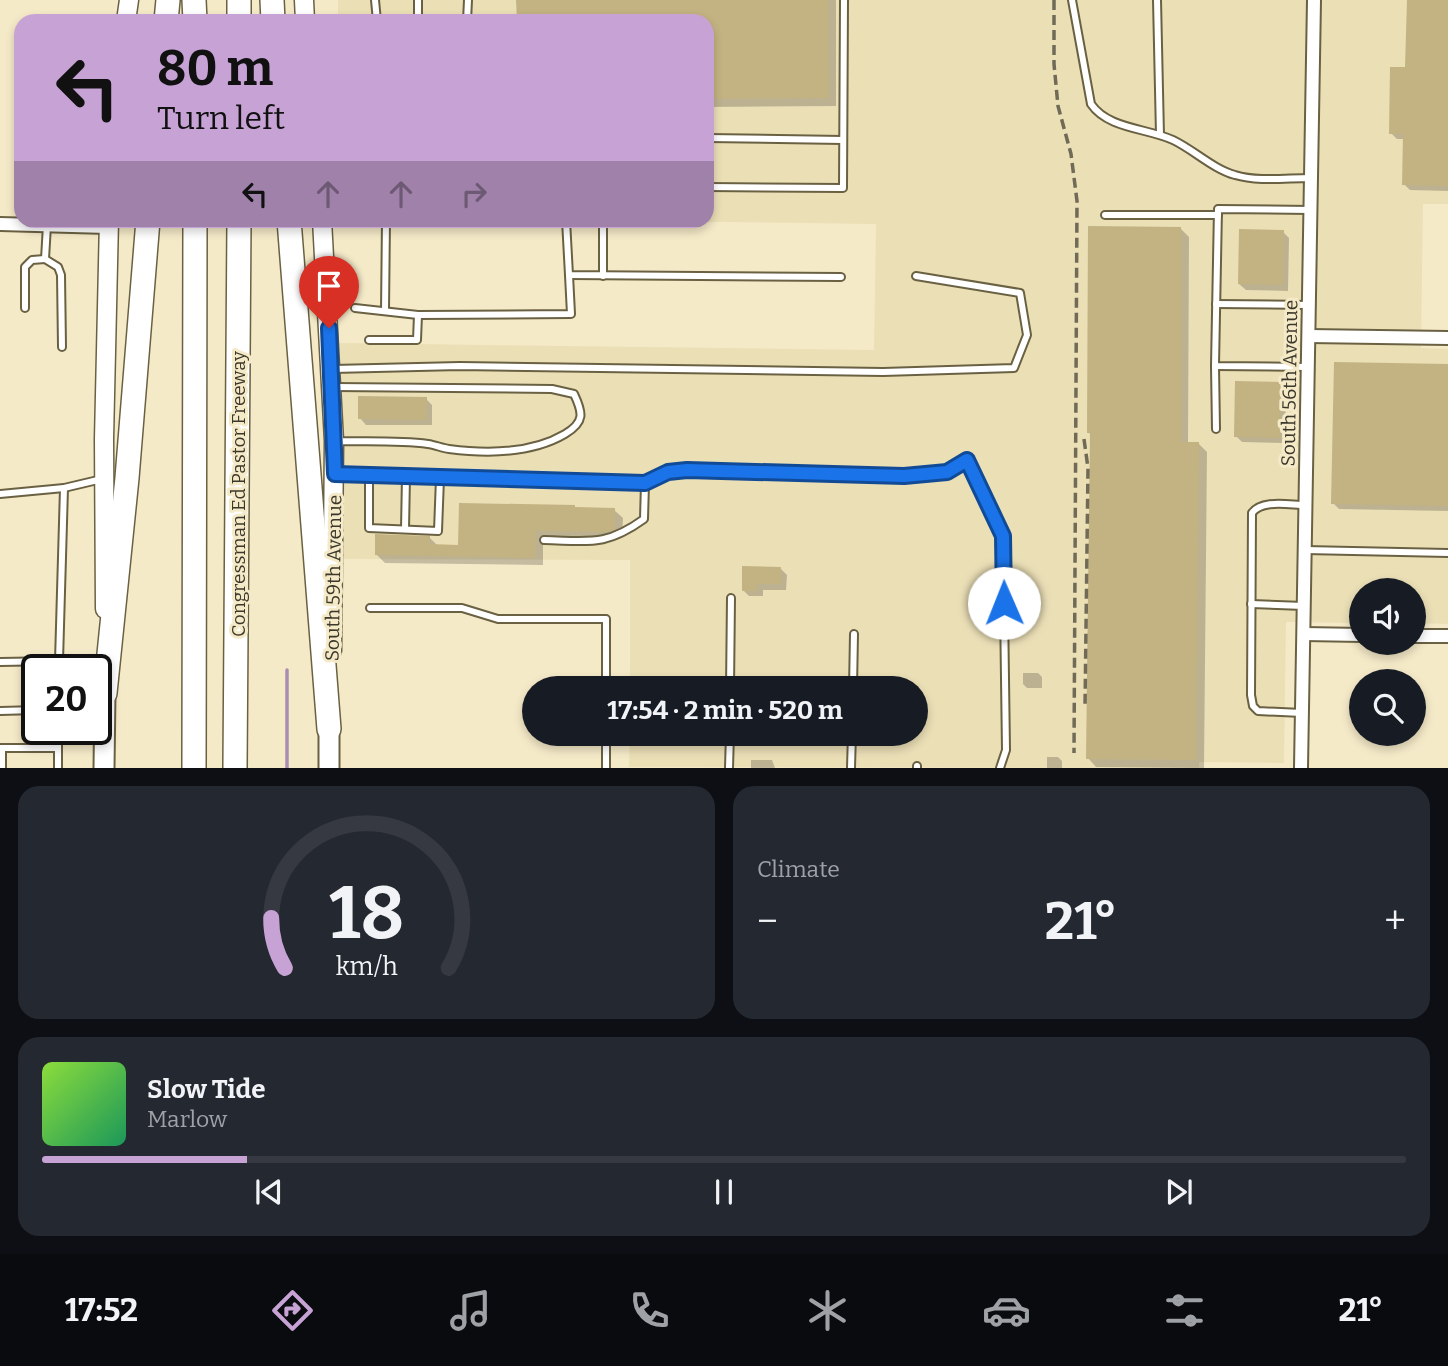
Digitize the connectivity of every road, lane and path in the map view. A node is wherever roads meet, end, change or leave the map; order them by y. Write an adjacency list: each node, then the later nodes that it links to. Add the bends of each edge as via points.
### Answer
1 (844, 0): 7 (lane)
2 (1072, 0): 5 (lane, via 1091,104 1097,113 1115,122)
3 (1157, 0): 5 (lane)
4 (1314, 0): 8 (street, South 56th Avenue)
5 (1160, 135): 8 (lane, via 1232,175)
6 (714, 138): 7 (lane)
7 (843, 140): 9 (lane, via 843,188)
8 (1311, 178): 10 (street, South 56th Avenue)
9 (714, 187)
10 (1311, 210): 12 (lane, via 1219,209); 29 (street, South 56th Avenue)
11 (1105, 215): 12 (lane)
12 (1218, 215): 28 (lane)
13 (47, 228): 23 (lane)
14 (109, 228): 46 (main road)
15 (147, 228): 67 (highway)
16 (195, 228): 86 (highway)
17 (239, 228): 87 (highway, Congressman Ed Pastor Freeway)
18 (290, 228): 76 (highway)
19 (323, 228): 40 (main road, South 59th Avenue)
20 (386, 228): 32 (lane)
21 (566, 228): 24 (lane)
22 (603, 228): 25 (lane)
23 (45, 260): 30 (lane, via 32,260 25,267); 37 (lane, via 58,267 61,275)
24 (569, 275): 25 (lane); 33 (lane, via 571,314)
25 (603, 276): 27 (lane)
26 (916, 276): 40 (lane, via 1020,293 1027,335 1014,368 883,372 460,366)
27 (841, 277)
28 (1216, 304): 29 (lane); 38 (lane)
29 (1309, 305): 34 (street, South 56th Avenue)
30 (25, 308)
31 (355, 308): 32 (lane)
32 (385, 312): 33 (lane)
33 (418, 315): 36 (lane, via 417,340)
34 (1309, 336): 35 (street); 39 (street, South 56th Avenue)
35 (1448, 338)
36 (369, 340)
37 (62, 346)
38 (1215, 366): 39 (lane); 41 (lane)
39 (1308, 367): 51 (street, South 56th Avenue)
40 (332, 378): 42 (main road, South 59th Avenue); 42 (lane, via 552,389 574,394 581,410 573,429 545,445 521,450)
41 (1216, 429)
42 (334, 441): 43 (main road, South 59th Avenue)
43 (335, 474): 44 (lane); 76 (main road, South 59th Avenue)
44 (369, 475): 45 (lane); 52 (lane, via 369,528)
45 (406, 477): 47 (lane); 52 (lane)
46 (104, 478): 49 (lane); 66 (main road)
47 (440, 478): 48 (lane); 52 (lane, via 438,531)
48 (645, 483): 53 (lane, via 644,519 623,534 604,541); 92 (lane, via 668,472 687,470 904,476 947,472 967,460 1003,536 1006,750)
49 (64, 488): 50 (lane); 65 (lane)
50 (0, 494)
51 (1306, 505): 54 (street, South 56th Avenue); 57 (lane, via 1263,504 1252,513)
52 (405, 529)
53 (544, 540)
54 (1305, 550): 55 (lane); 58 (street, South 56th Avenue)
55 (1448, 553)
56 (731, 598): 71 (lane)
57 (1251, 604): 58 (lane); 75 (lane, via 1253,706 1258,711)
58 (1304, 606): 61 (street, South 56th Avenue)
59 (370, 608): 70 (lane, via 461,608 498,619 606,619)
60 (854, 634): 72 (lane)
61 (1304, 634): 62 (street); 75 (street, South 56th Avenue)
62 (1349, 635)
63 (1426, 636): 64 (street)
64 (1448, 636)
65 (59, 654)
66 (106, 654)
67 (110, 654)
68 (0, 662): 69 (lane)
69 (21, 662)
70 (606, 676)
71 (730, 676)
72 (853, 676)
73 (21, 710): 74 (lane)
74 (0, 711)
75 (1302, 713): 93 (street, South 56th Avenue)
76 (329, 729): 88 (main road, South 59th Avenue)
77 (105, 745): 85 (main road)
78 (606, 746): 89 (lane)
79 (730, 746): 90 (lane)
80 (852, 746): 91 (lane)
81 (1, 748): 82 (lane); 83 (lane)
82 (58, 748): 84 (lane)
83 (2, 768)
84 (58, 768)
85 (104, 768)
86 (194, 768)
87 (235, 768)
88 (329, 768)
89 (606, 768)
90 (729, 768)
91 (851, 768)
92 (1000, 768)
93 (1301, 768)

